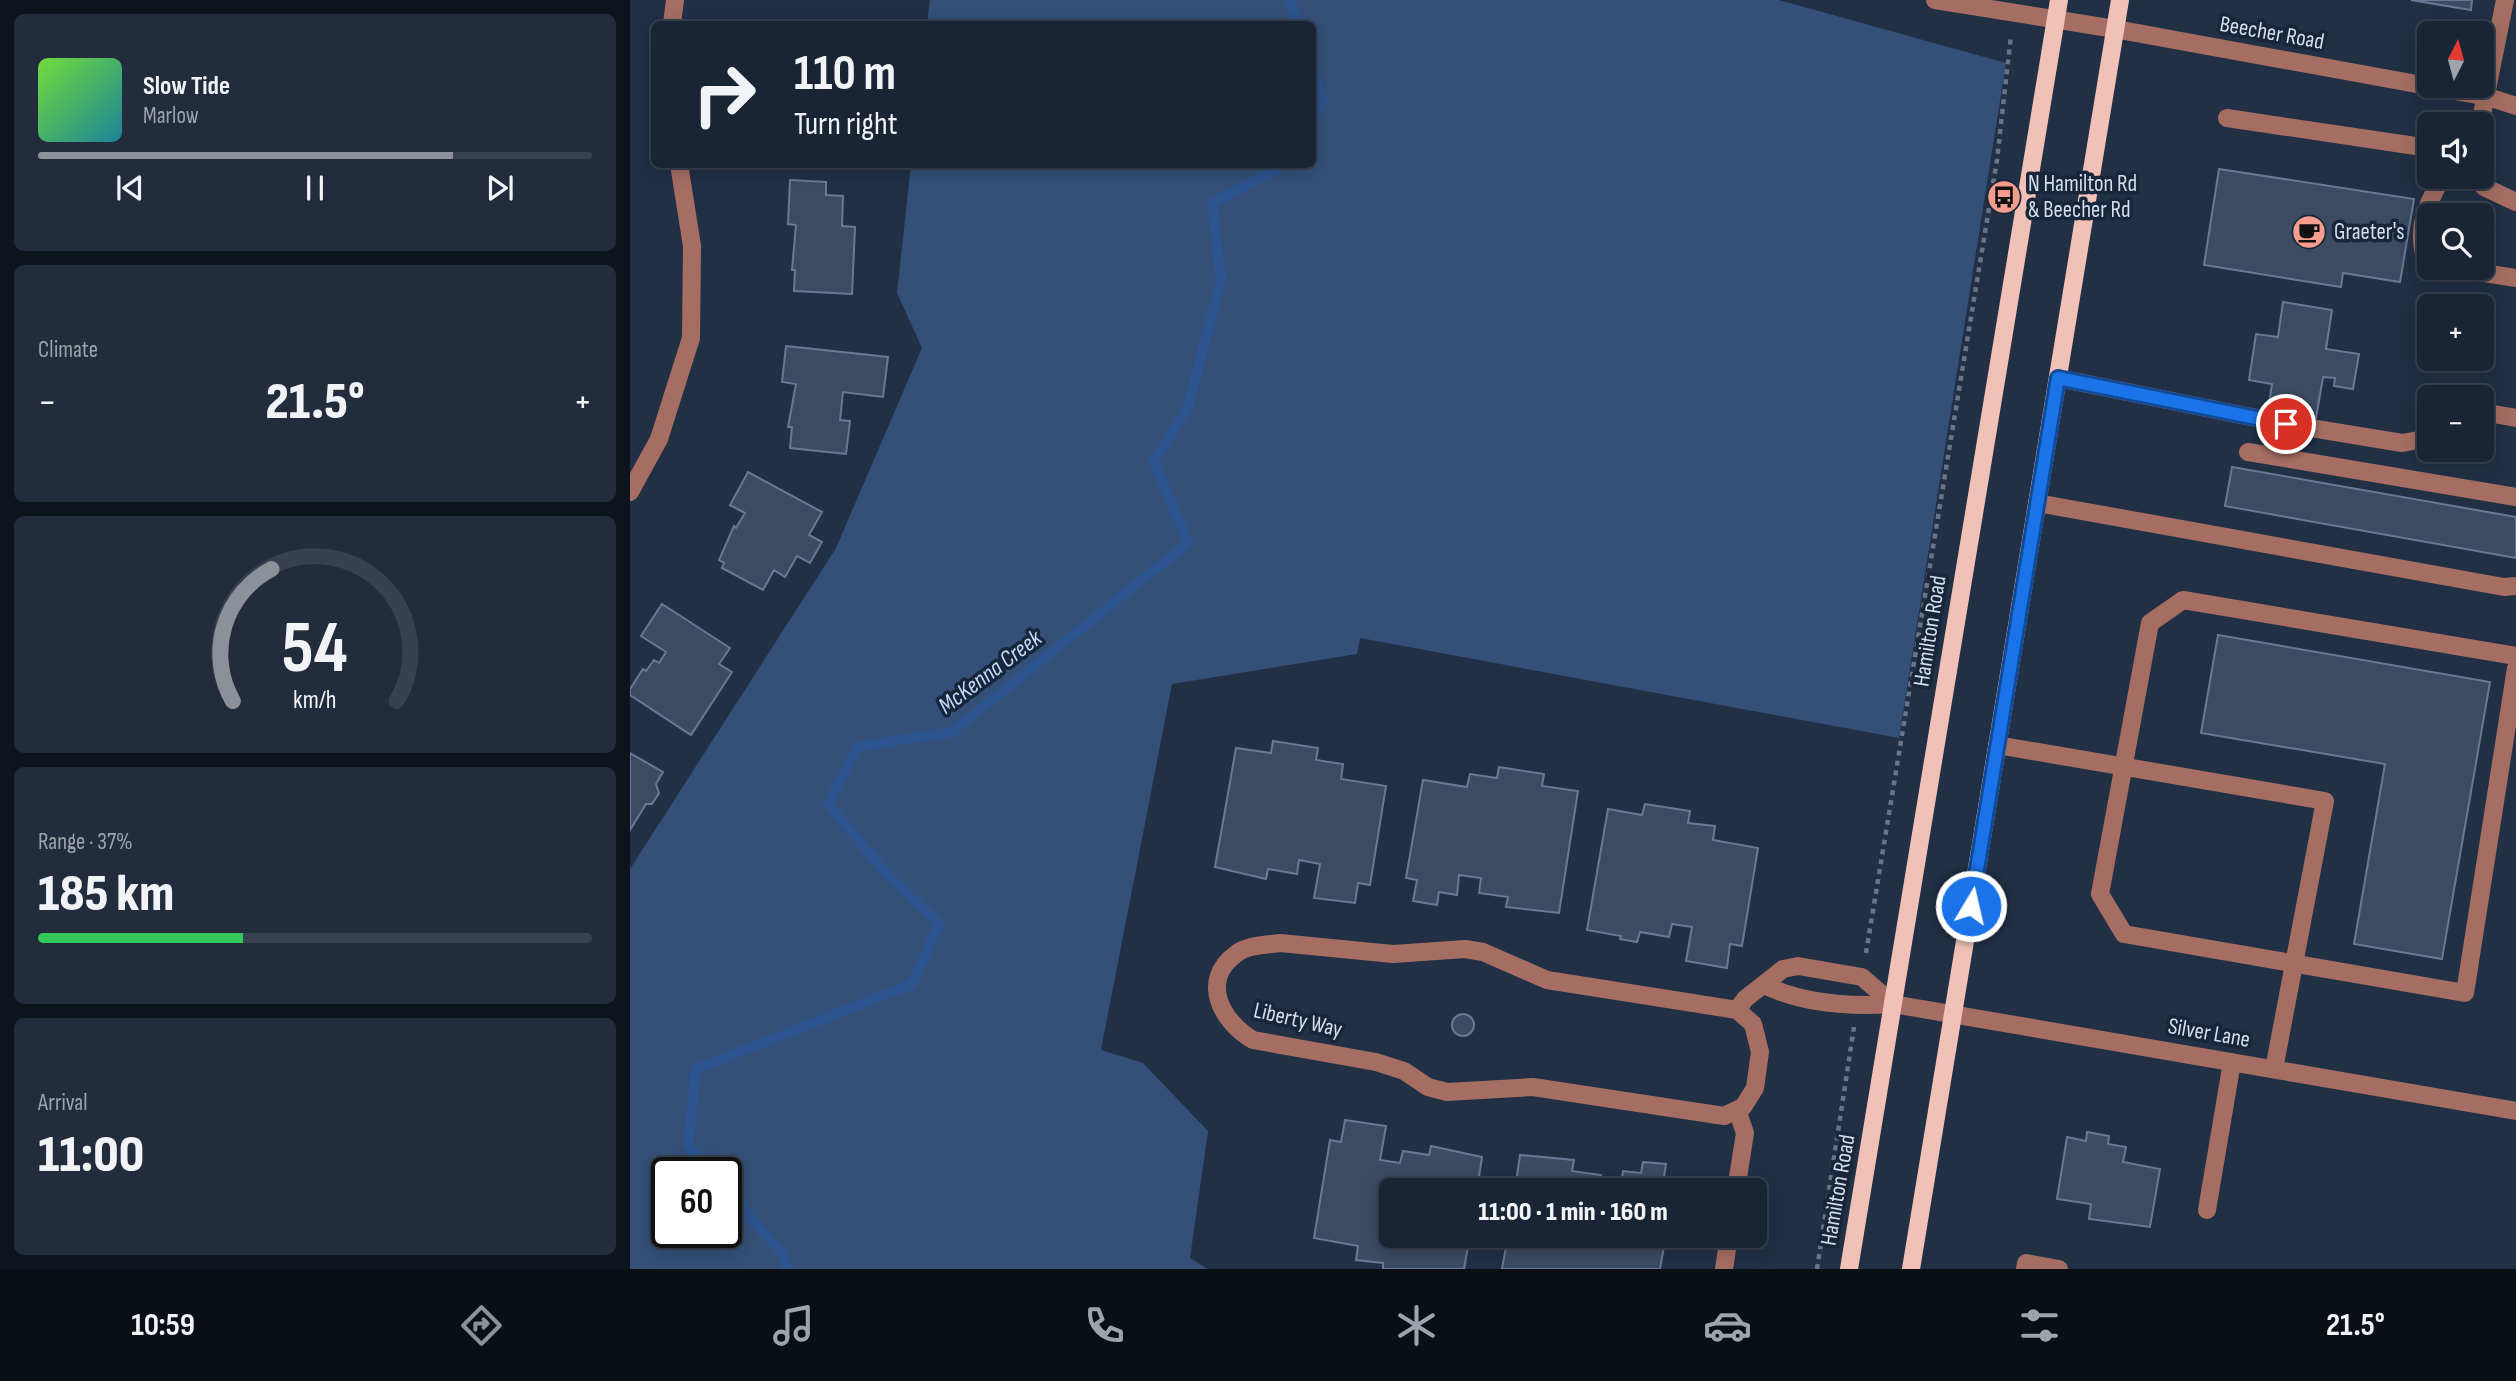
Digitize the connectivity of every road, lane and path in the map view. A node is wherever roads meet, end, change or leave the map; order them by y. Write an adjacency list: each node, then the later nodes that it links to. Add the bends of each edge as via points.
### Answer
1 (675, 0): 8 (street)
2 (1935, 0): 6 (street, Beecher Road)
3 (2059, 0): 7 (main road, Hamilton Road)
4 (2120, 0): 9 (main road)
5 (2505, 0): 10 (street)
6 (2014, 13): 7 (street, Beecher Road); 35 (path, via 1995,174)
7 (2056, 20): 9 (street, Beecher Road); 37 (main road, Hamilton Road)
8 (672, 21)
9 (2115, 29): 11 (street, Beecher Road); 21 (main road)
10 (2494, 63)
11 (2417, 84)
12 (2491, 98): 13 (street, Beecher Road)
13 (2516, 106)
14 (2227, 118): 15 (street)
15 (2417, 147)
16 (681, 168): 26 (street, via 692,246 691,338 659,439)
17 (2488, 189): 18 (street)
18 (2516, 202)
19 (2494, 274): 20 (street)
20 (2516, 278)
21 (2058, 378): 24 (street, via 2286,424 2402,443); 28 (main road)
22 (2494, 414): 23 (street)
23 (2516, 418)
24 (2417, 440)
25 (2248, 452): 27 (street)
26 (630, 492)
27 (2516, 497)
28 (2037, 503): 29 (street); 32 (main road)
29 (2516, 586)
30 (2516, 656): 33 (street, via 2183,600 2150,623)
31 (2516, 668): 34 (street, via 2465,993)
32 (1997, 745): 33 (street); 40 (main road)
33 (2124, 767): 34 (street, via 2100,894 2124,934); 34 (street, via 2325,801)
34 (2294, 964): 42 (street)
35 (1862, 977): 36 (street, via 1798,966 1783,969); 37 (street)
36 (1764, 985): 38 (street, via 1784,995); 39 (street)
37 (1893, 1004): 38 (street); 40 (street, Silver Lane); 50 (main road, Hamilton Road)
38 (1858, 1006): 49 (path)
39 (1737, 1010): 43 (street, via 1753,1024 1760,1052 1755,1088); 43 (street, Liberty Way, via 1547,980 1483,952 1465,949 1393,954 1280,943 1237,953 1219,980 1218,998 1223,1014 1253,1040 1376,1062 1447,1092 1533,1087 1693,1113 1724,1116)
40 (1953, 1014): 41 (street, Silver Lane); 51 (main road)
41 (2232, 1062): 42 (street, Silver Lane); 46 (street)
42 (2274, 1069): 44 (street, Silver Lane)
43 (1737, 1111): 45 (street, via 1745,1133)
44 (2516, 1111)
45 (1738, 1178)
46 (2207, 1210)
47 (1727, 1248): 48 (street)
48 (1724, 1269)
49 (1817, 1269)
50 (1849, 1269)
51 (1911, 1269)
52 (2025, 1269): 53 (street, via 2026,1263)
53 (2059, 1269)

